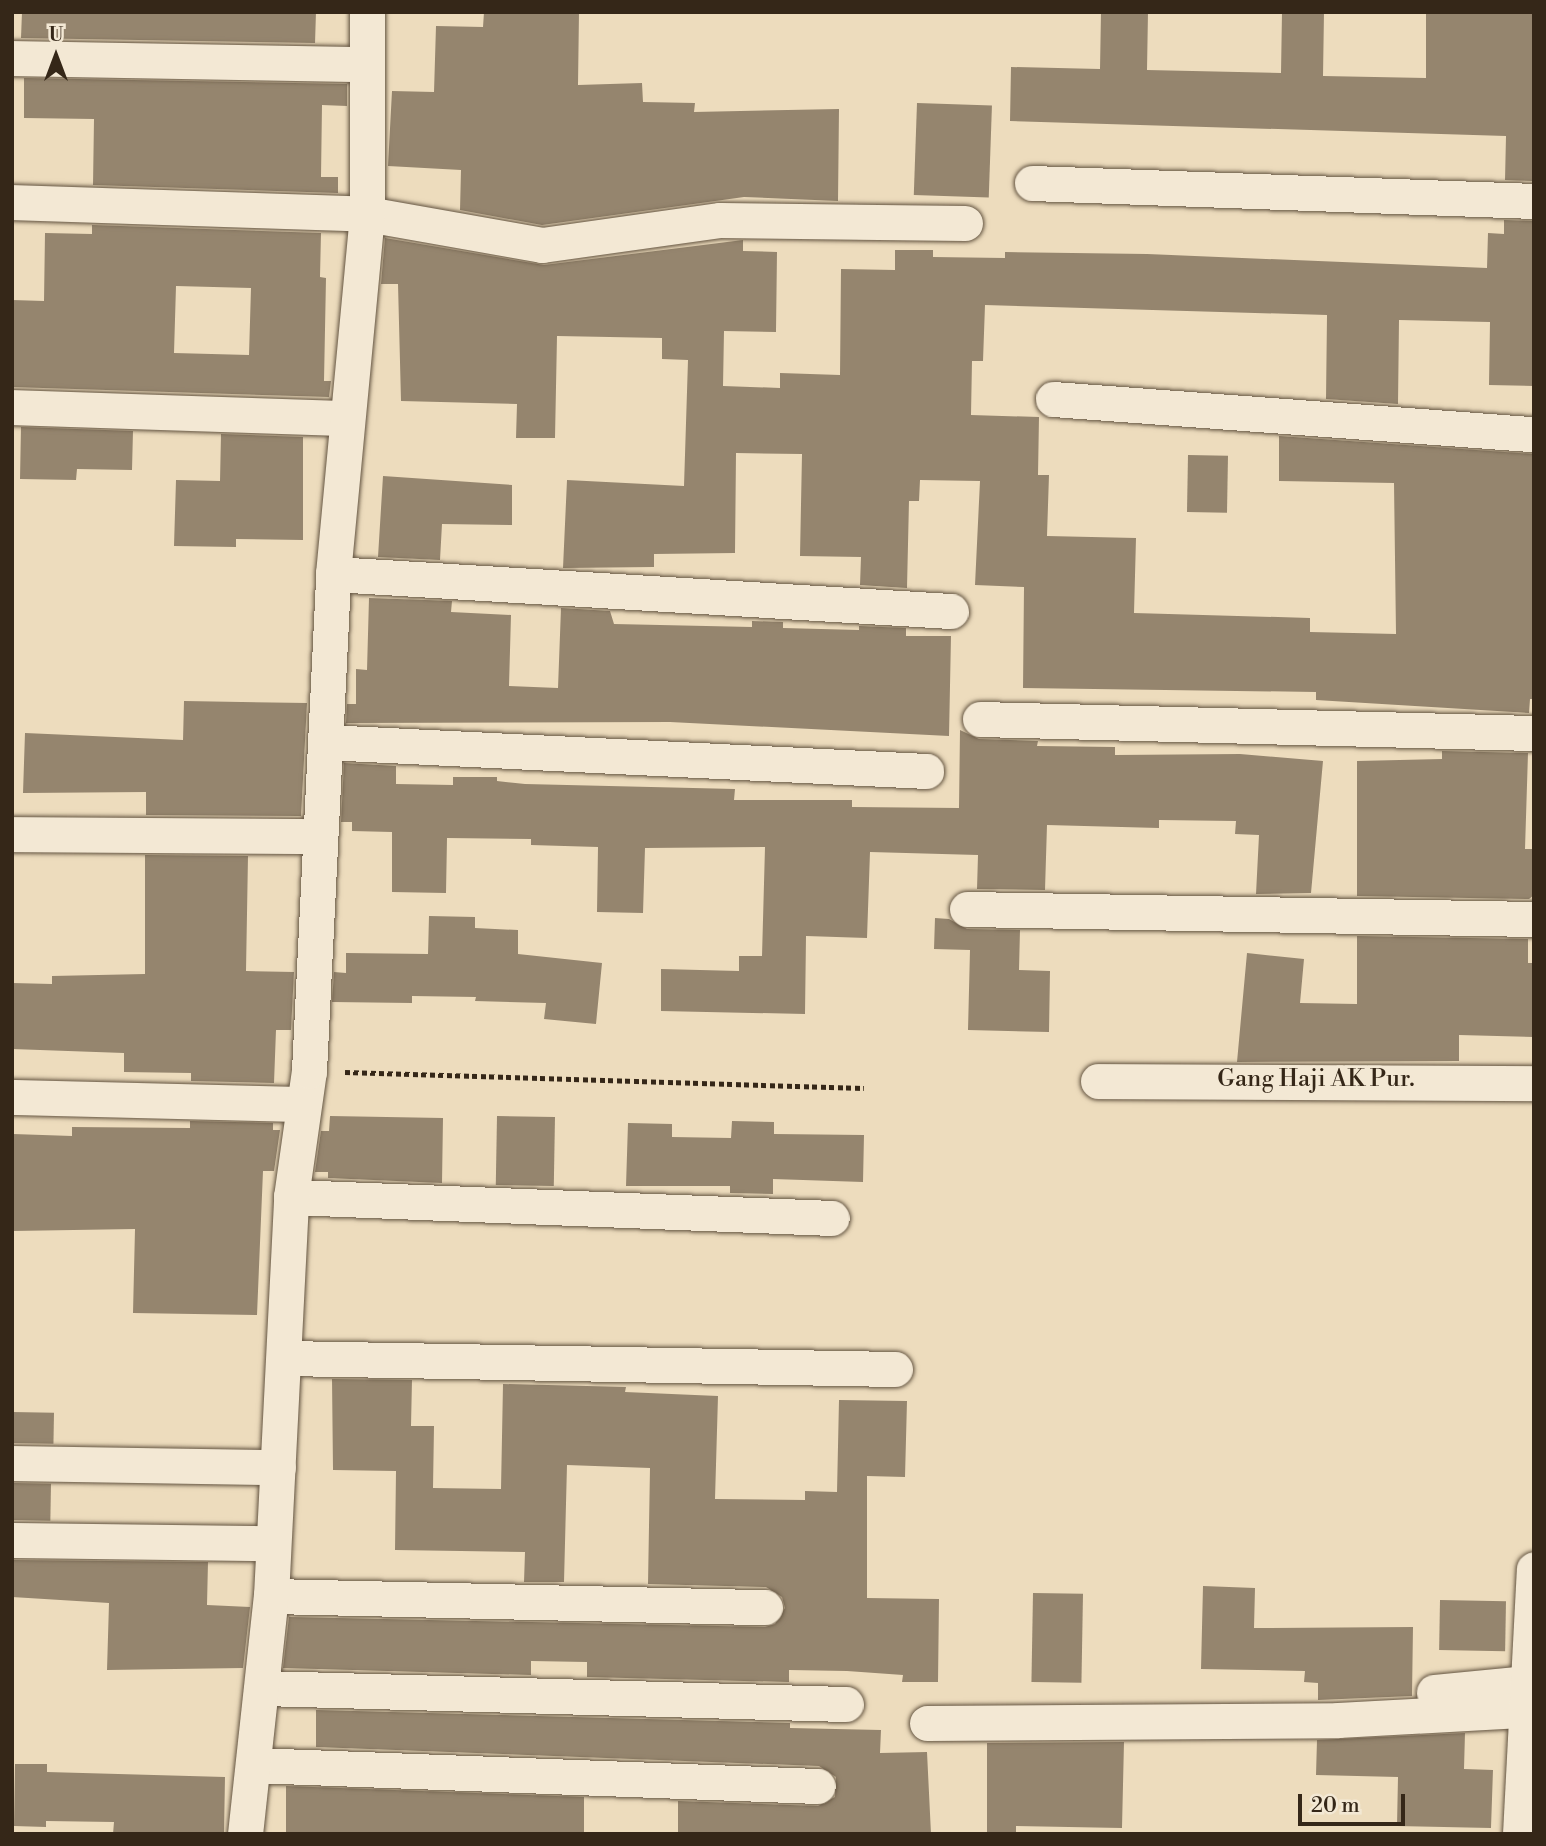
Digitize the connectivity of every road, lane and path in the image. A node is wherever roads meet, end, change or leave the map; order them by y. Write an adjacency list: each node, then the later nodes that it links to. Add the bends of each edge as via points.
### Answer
1 (367, 12): 3 (street)
2 (12, 58): 3 (street)
3 (363, 64): 7 (street)
4 (1032, 183): 5 (street)
5 (1534, 201)
6 (12, 202): 7 (street)
7 (367, 214): 8 (street, via 542,245 720,220); 11 (street)
8 (965, 223)
9 (1052, 398): 12 (street)
10 (12, 407): 11 (street)
11 (347, 418): 13 (street)
12 (1534, 435)
13 (332, 574): 14 (street); 17 (street)
14 (951, 611)
15 (981, 719): 16 (street)
16 (1534, 733)
17 (325, 742): 18 (street); 20 (street)
18 (926, 771)
19 (12, 834): 20 (street)
20 (317, 836): 25 (street)
21 (967, 909): 22 (street)
22 (1534, 919)
23 (1098, 1081): 24 (street, Gang Haji AK Pur.)
24 (1534, 1083)
25 (305, 1087): 26 (path); 27 (street); 28 (street)
26 (864, 1088)
27 (12, 1097)
28 (291, 1197): 29 (street); 30 (street)
29 (832, 1218)
30 (284, 1358): 31 (street); 33 (street)
31 (895, 1369)
32 (12, 1463): 33 (street)
33 (278, 1467): 35 (street)
34 (12, 1540): 35 (street)
35 (273, 1543): 37 (street)
36 (1534, 1569): 39 (street)
37 (271, 1597): 38 (street); 40 (street)
38 (765, 1607)
39 (1528, 1674): 42 (street, via 1405,1714 1338,1720); 45 (street)
40 (262, 1688): 41 (street); 43 (street)
41 (846, 1704)
42 (928, 1723)
43 (253, 1765): 44 (street); 46 (street)
44 (818, 1786)
45 (1525, 1825)
46 (245, 1834)

